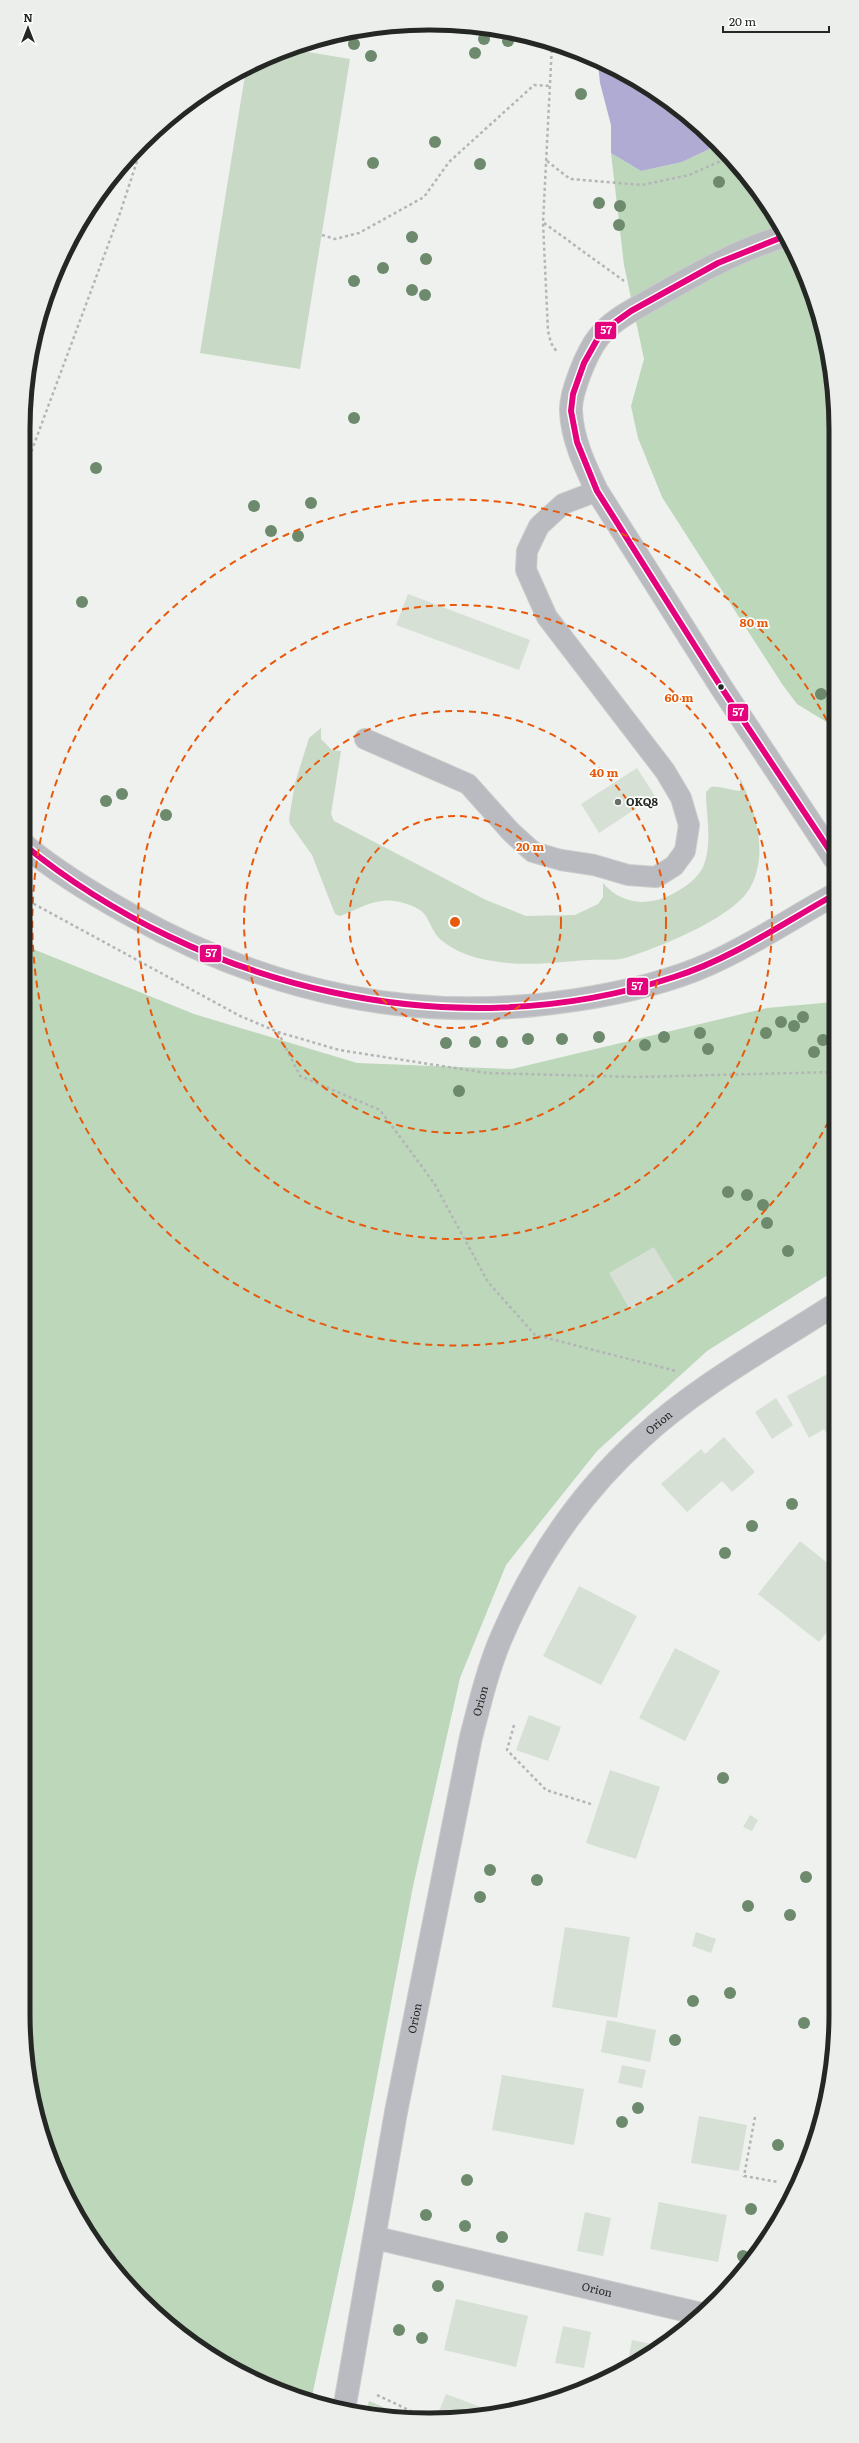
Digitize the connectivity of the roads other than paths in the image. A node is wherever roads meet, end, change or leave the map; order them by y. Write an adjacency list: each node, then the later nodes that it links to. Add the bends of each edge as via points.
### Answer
1 (780, 238): 2 (street, via 733,256 651,300 624,316 598,338 573,389 571,410 573,429)
2 (597, 491): 3 (lane, via 563,504 539,526 527,551 526,570 547,617 665,771 681,798 689,825 685,851 674,866 656,877 628,875 533,852 511,832 468,784); 5 (street, via 721,687)
3 (365, 739)
4 (30, 849): 6 (street, via 92,893 166,934 225,961 283,982 325,992 442,1008 537,1005 631,990 707,965)
5 (829, 850)
6 (829, 898)
7 (829, 1308): 8 (street, Orion, via 723,1377 641,1438 611,1466 582,1502 546,1552 526,1586 502,1637 483,1690 471,1737 396,2112)
8 (376, 2238): 9 (street, Orion); 10 (street, Orion)
9 (695, 2312)
10 (345, 2403)

